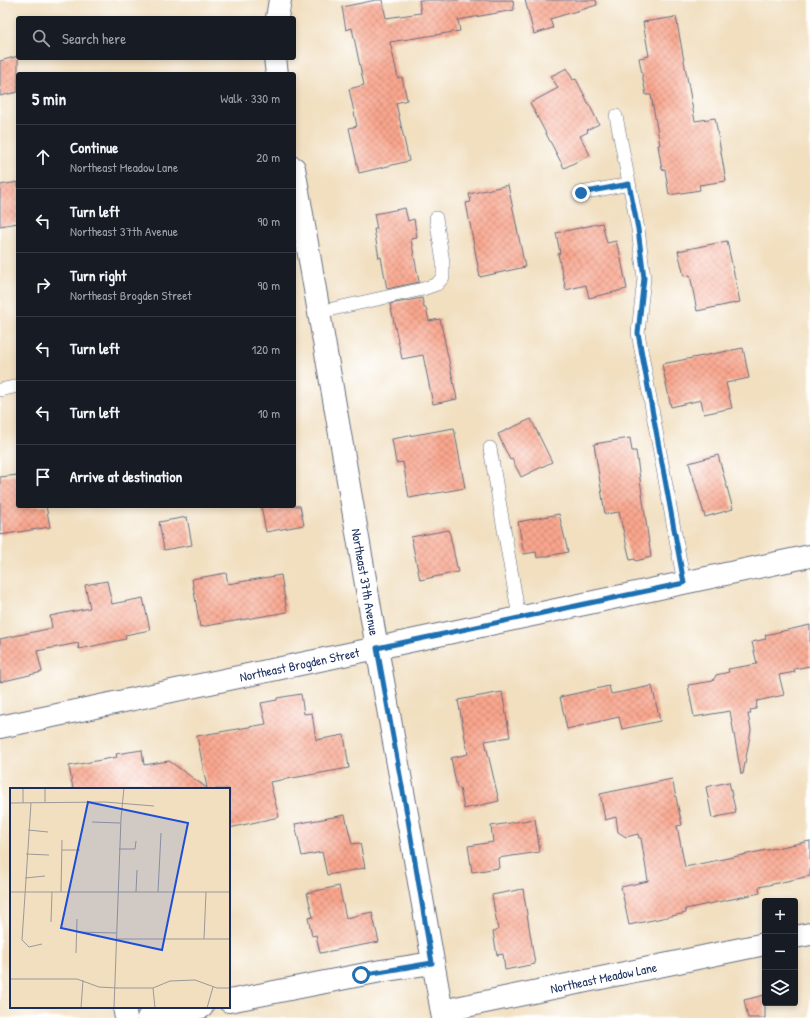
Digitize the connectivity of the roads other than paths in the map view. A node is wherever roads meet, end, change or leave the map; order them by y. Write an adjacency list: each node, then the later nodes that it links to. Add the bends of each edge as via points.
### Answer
1 (280, 0): 2 (street)
2 (277, 16)
3 (275, 60): 4 (street)
4 (277, 72)
5 (616, 116): 7 (lane)
6 (296, 180): 10 (street, Northeast 37th Avenue)
7 (629, 184): 8 (lane); 15 (lane, via 644,278 638,333)
8 (581, 193)
9 (436, 218): 10 (lane, via 443,277 436,284)
10 (319, 312): 17 (street, Northeast 37th Avenue)
11 (16, 386): 12 (lane)
12 (0, 390)
13 (490, 448): 16 (lane)
14 (810, 556): 15 (street, Northeast Brogden Street)
15 (684, 583): 16 (street, Northeast Brogden Street)
16 (519, 617): 17 (street, Northeast Brogden Street)
17 (377, 648): 18 (street, Northeast Brogden Street); 22 (street, Northeast 37th Avenue)
18 (0, 727)
19 (810, 934): 20 (street)
20 (798, 936)
21 (762, 945): 26 (street, Northeast Meadow Lane)
22 (432, 963): 23 (street, via 374,972); 26 (street, Northeast 37th Avenue)
23 (230, 1002)
24 (124, 1008): 27 (street)
25 (197, 1008): 28 (street)
26 (442, 1015)
27 (126, 1018)
28 (148, 1018)

